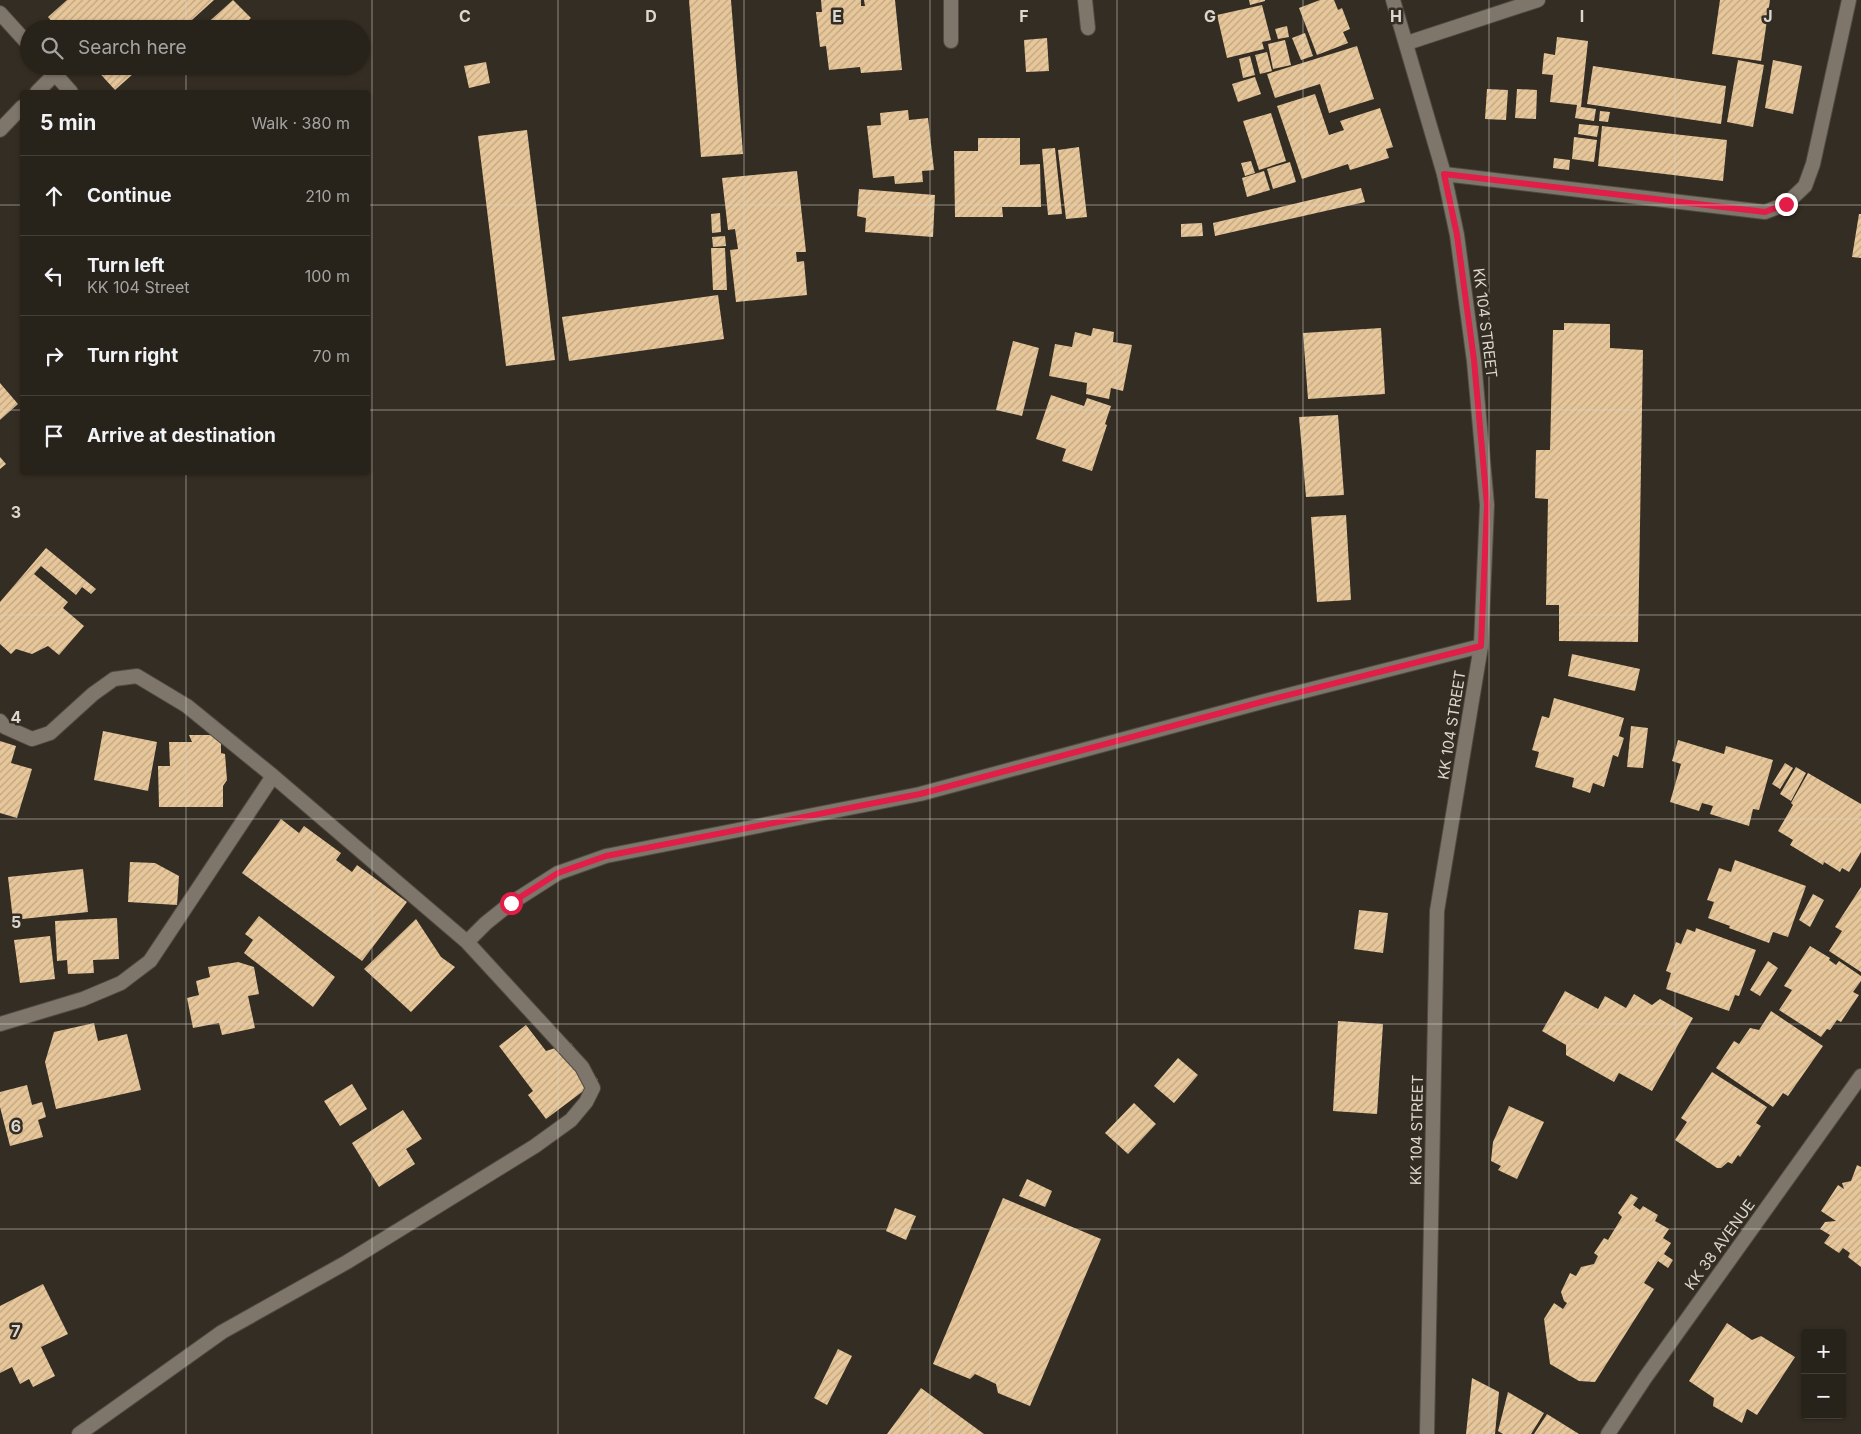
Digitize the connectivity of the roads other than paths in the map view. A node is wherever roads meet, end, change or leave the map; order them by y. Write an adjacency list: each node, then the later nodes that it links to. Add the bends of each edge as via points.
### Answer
1 (951, 0): 9 (street)
2 (1084, 0): 7 (street)
3 (1393, 0): 10 (street, KK 104 STREET)
4 (1538, 0): 10 (street)
5 (1849, 0): 17 (street, via 1813,164 1805,186 1786,204 1765,212)
6 (0, 13): 8 (street)
7 (1088, 28)
8 (20, 35)
9 (951, 41)
10 (1406, 43): 17 (street, KK 104 STREET)
11 (48, 75): 13 (street)
12 (56, 75): 14 (street)
13 (38, 90)
14 (69, 90)
15 (20, 109): 16 (street)
16 (0, 130)
17 (1444, 174): 18 (street, KK 104 STREET, via 1457,235 1473,351 1487,505)
18 (1481, 646): 21 (street, via 920,794 606,856 558,873 511,903); 25 (street, KK 104 STREET, via 1437,911)
19 (0, 721): 20 (street, via 5,727 32,739 50,732 114,679 137,676 187,706)
20 (273, 776): 21 (street); 22 (street, via 150,961 114,986 83,999)
21 (467, 942): 24 (street, via 582,1067 593,1088 572,1120 536,1146 347,1262 222,1332)
22 (0, 1024)
23 (1861, 1076): 26 (street, KK 38 AVENUE)
24 (79, 1434)
25 (1427, 1434)
26 (1608, 1434)

